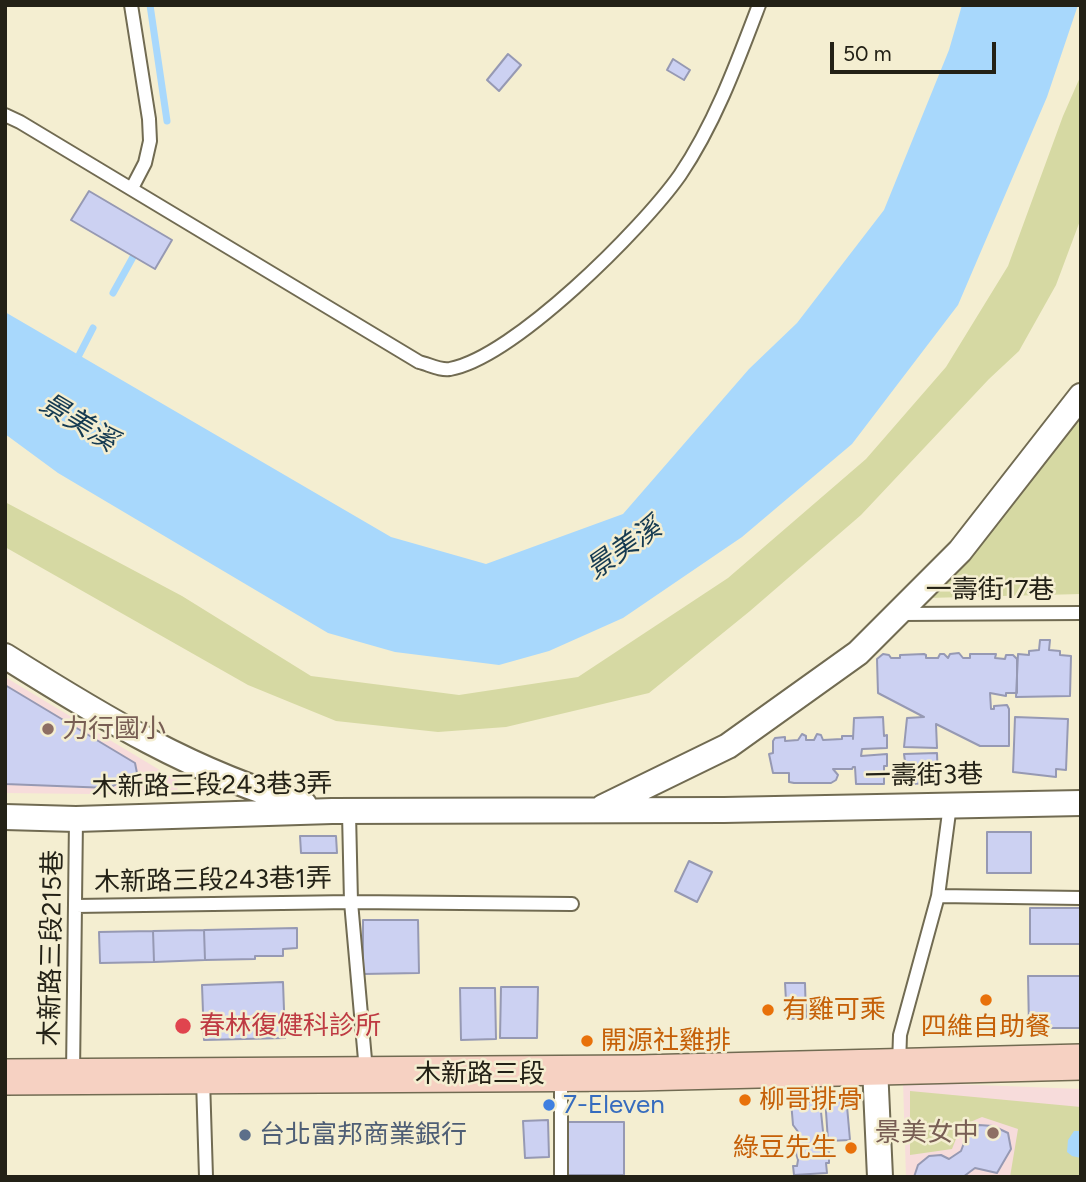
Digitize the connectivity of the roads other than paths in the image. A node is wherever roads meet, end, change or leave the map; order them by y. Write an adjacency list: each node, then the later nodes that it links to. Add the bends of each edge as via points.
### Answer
1 (131, 5): 4 (lane, via 150,141)
2 (759, 5): 4 (lane, via 708,127 680,175 645,217 541,317 484,357 447,370 419,362)
3 (5, 115): 4 (lane)
4 (132, 188)
5 (1081, 396): 7 (street, via 960,551)
6 (1081, 612): 7 (lane, 一壽街17巷)
7 (899, 614): 11 (street, via 858,653 728,746)
8 (5, 656): 12 (street, via 207,771 271,795)
9 (1081, 803): 10 (street, 一壽街3巷)
10 (950, 805): 11 (street, 一壽街3巷); 15 (lane)
11 (589, 810): 12 (street, 一壽街3巷)
12 (340, 812): 14 (street, 木新路三段243巷3弄); 17 (lane)
13 (5, 817): 14 (street, 木新路三段243巷3弄)
14 (76, 819): 19 (lane, 木新路三段215巷)
15 (939, 896): 16 (lane); 21 (lane)
16 (1081, 898)
17 (351, 902): 18 (lane, 木新路三段243巷1弄); 19 (lane, 木新路三段243巷1弄); 23 (lane)
18 (572, 904)
19 (75, 906): 26 (lane, 木新路三段215巷)
20 (1081, 1062): 21 (main road, 木新路三段)
21 (887, 1067): 22 (main road, 木新路三段); 29 (street)
22 (561, 1074): 23 (main road, 木新路三段); 28 (lane)
23 (366, 1075): 25 (main road, 木新路三段)
24 (5, 1077): 26 (main road, 木新路三段)
25 (203, 1077): 26 (main road, 木新路三段); 27 (lane)
26 (73, 1078)
27 (205, 1177)
28 (561, 1177)
29 (880, 1177)

